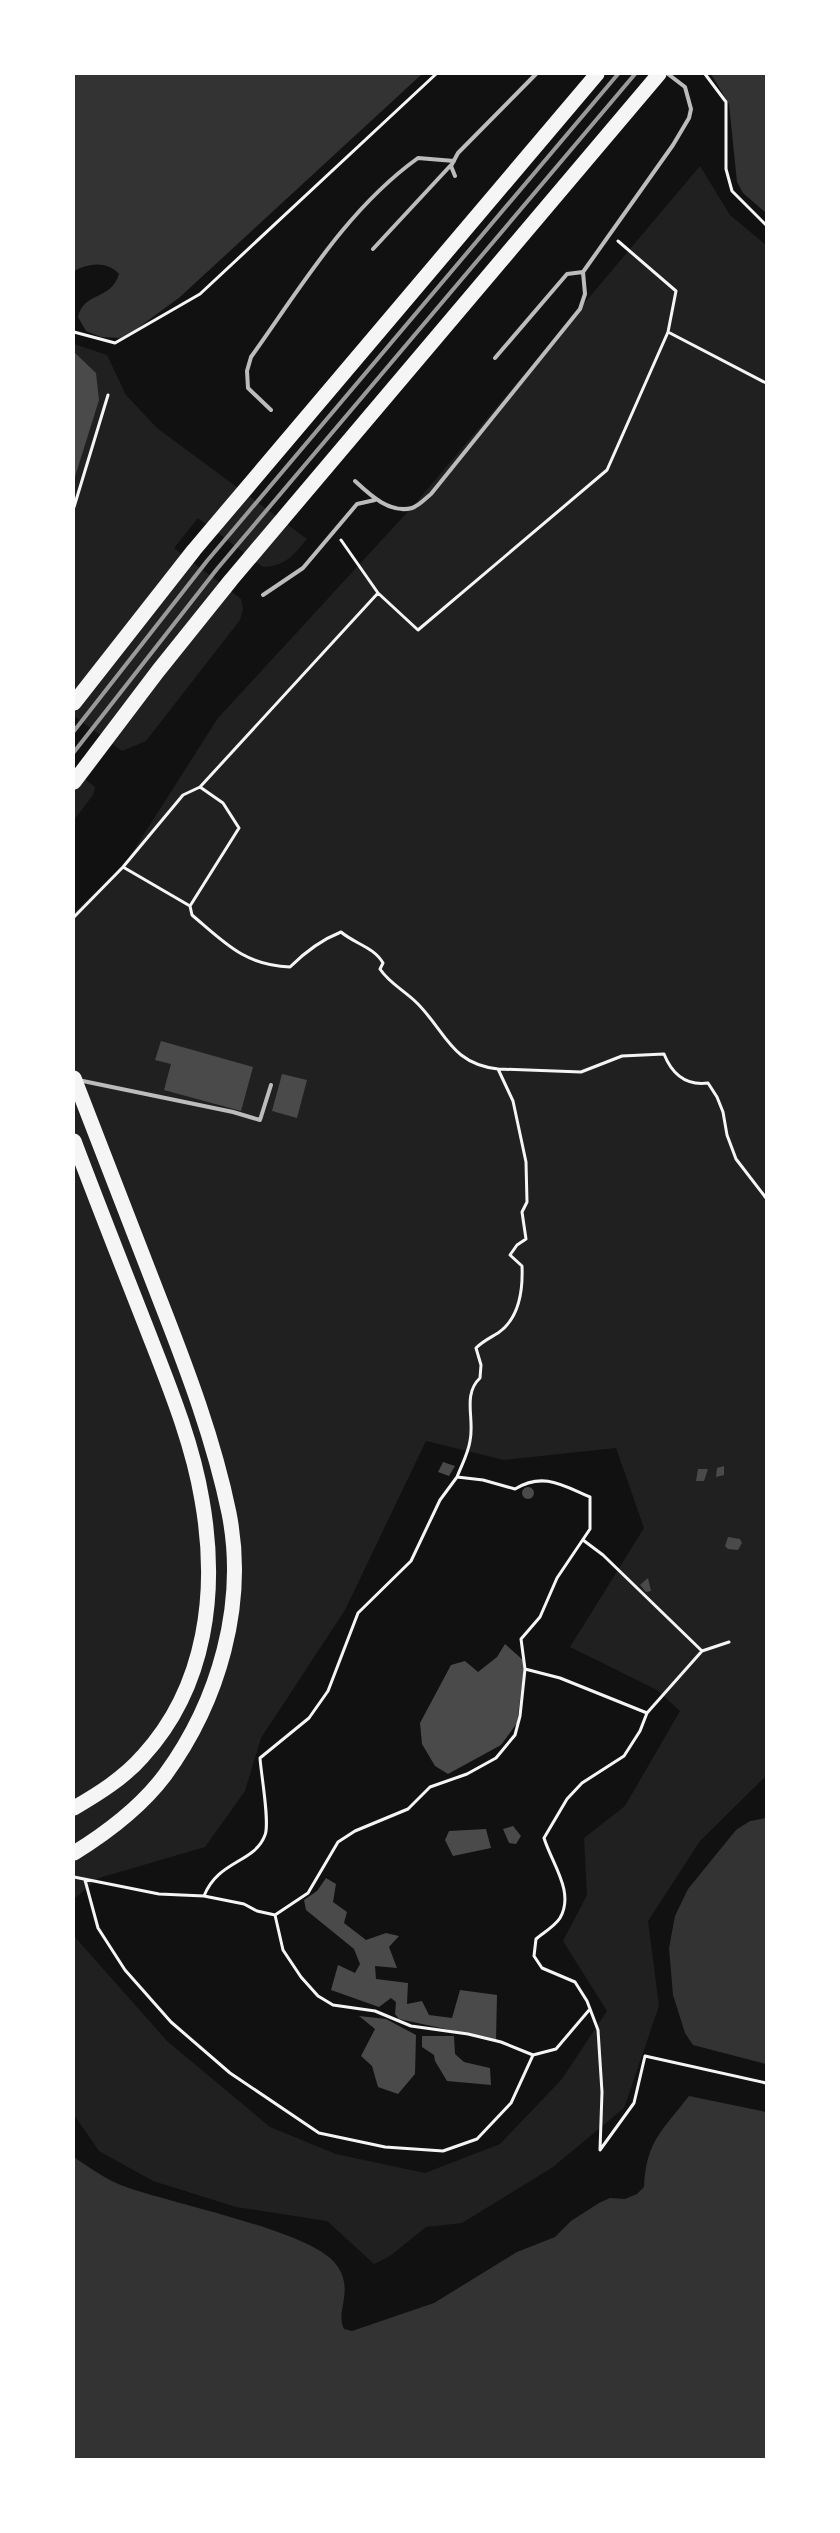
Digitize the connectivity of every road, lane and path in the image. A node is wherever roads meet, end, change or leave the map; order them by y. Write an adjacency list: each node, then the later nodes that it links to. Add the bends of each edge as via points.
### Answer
1 (436, 74): 13 (path, via 200,294 115,343)
2 (536, 74): 7 (lane, via 458,153)
3 (597, 74): 25 (highway, via 194,550)
4 (659, 74): 26 (highway, via 362,422 188,633)
5 (668, 74): 10 (lane, via 685,88 691,109 689,118)
6 (705, 74): 9 (path, via 726,102 726,169 732,191)
7 (454, 161): 8 (lane, via 451,166); 11 (lane); 18 (lane, via 418,158 403,169 351,220 311,270 251,357 247,371 248,388)
8 (455, 176)
9 (766, 225)
10 (610, 234): 12 (lane); 14 (path, via 676,291)
11 (373, 249)
12 (583, 272): 15 (lane, via 567,274); 20 (lane, via 585,294 580,309 431,494 414,507 400,509)
13 (74, 332)
14 (668, 332): 16 (path); 23 (path, via 607,470 418,630)
15 (495, 358)
16 (766, 383)
17 (108, 395): 21 (path)
18 (271, 410)
19 (355, 481): 20 (lane)
20 (376, 500): 22 (lane, via 357,504)
21 (74, 507)
22 (334, 530): 23 (path); 24 (lane, via 303,568)
23 (378, 593): 27 (path)
24 (264, 595)
25 (74, 702)
26 (74, 782)
27 (200, 787): 28 (path, via 183,795); 29 (path, via 223,803 239,828)
28 (123, 867): 29 (path); 30 (path)
29 (190, 906): 31 (path, via 192,915 228,944 250,960 271,966 290,967 306,951 341,932 378,953 385,978 419,1004 457,1053 480,1067)
30 (74, 917)
31 (498, 1069): 35 (path, via 581,1072 622,1056 664,1054 671,1071 695,1085 708,1084 717,1097 736,1160); 36 (path, via 513,1101 526,1162 527,1202 522,1212 526,1239 510,1255 522,1266 520,1305 499,1332 476,1348 481,1365 480,1378 473,1385 469,1401 471,1439)
32 (74, 1079): 33 (lane, via 260,1120); 43 (highway, via 190,1377 213,1448 229,1514 234,1567 231,1618 220,1669 198,1723 164,1775 129,1813)
33 (271, 1085)
34 (74, 1141): 42 (highway, via 167,1381 192,1456 202,1499 208,1561 208,1606 200,1653 168,1725 143,1757 103,1791)
35 (766, 1198)
36 (457, 1477): 37 (path, via 515,1489 526,1482 551,1480 590,1497 590,1529); 46 (path, via 440,1500 412,1561 358,1613 328,1691 309,1718 260,1758 266,1834 257,1850 220,1871)
37 (583, 1540): 39 (path, via 603,1554); 40 (path, via 558,1578 540,1618 521,1640)
38 (729, 1642): 39 (path)
39 (702, 1651): 41 (path)
40 (525, 1668): 41 (path, via 560,1678); 47 (path, via 515,1735 496,1758 467,1774 430,1787 408,1809 355,1831 338,1842 308,1893)
41 (647, 1713): 48 (path, via 624,1756 582,1783 567,1799 544,1838 565,1889 566,1900 560,1918 536,1939 534,1956 542,1968 575,1982)
42 (74, 1808)
43 (74, 1853)
44 (74, 1877): 45 (path)
45 (85, 1880): 46 (path, via 159,1894); 49 (path, via 98,1928 125,1970 171,2022 230,2073 319,2133 385,2147 443,2150 477,2139 511,2103)
46 (204, 1896): 47 (path, via 244,1904 256,1911)
47 (275, 1915): 49 (path, via 283,1950 318,1996 333,2005 375,2011 411,2026 501,2042)
48 (591, 2009): 49 (path, via 556,2049); 50 (path, via 598,2030 602,2092 600,2150 634,2103 644,2056)
49 (533, 2055)
50 (766, 2083)

